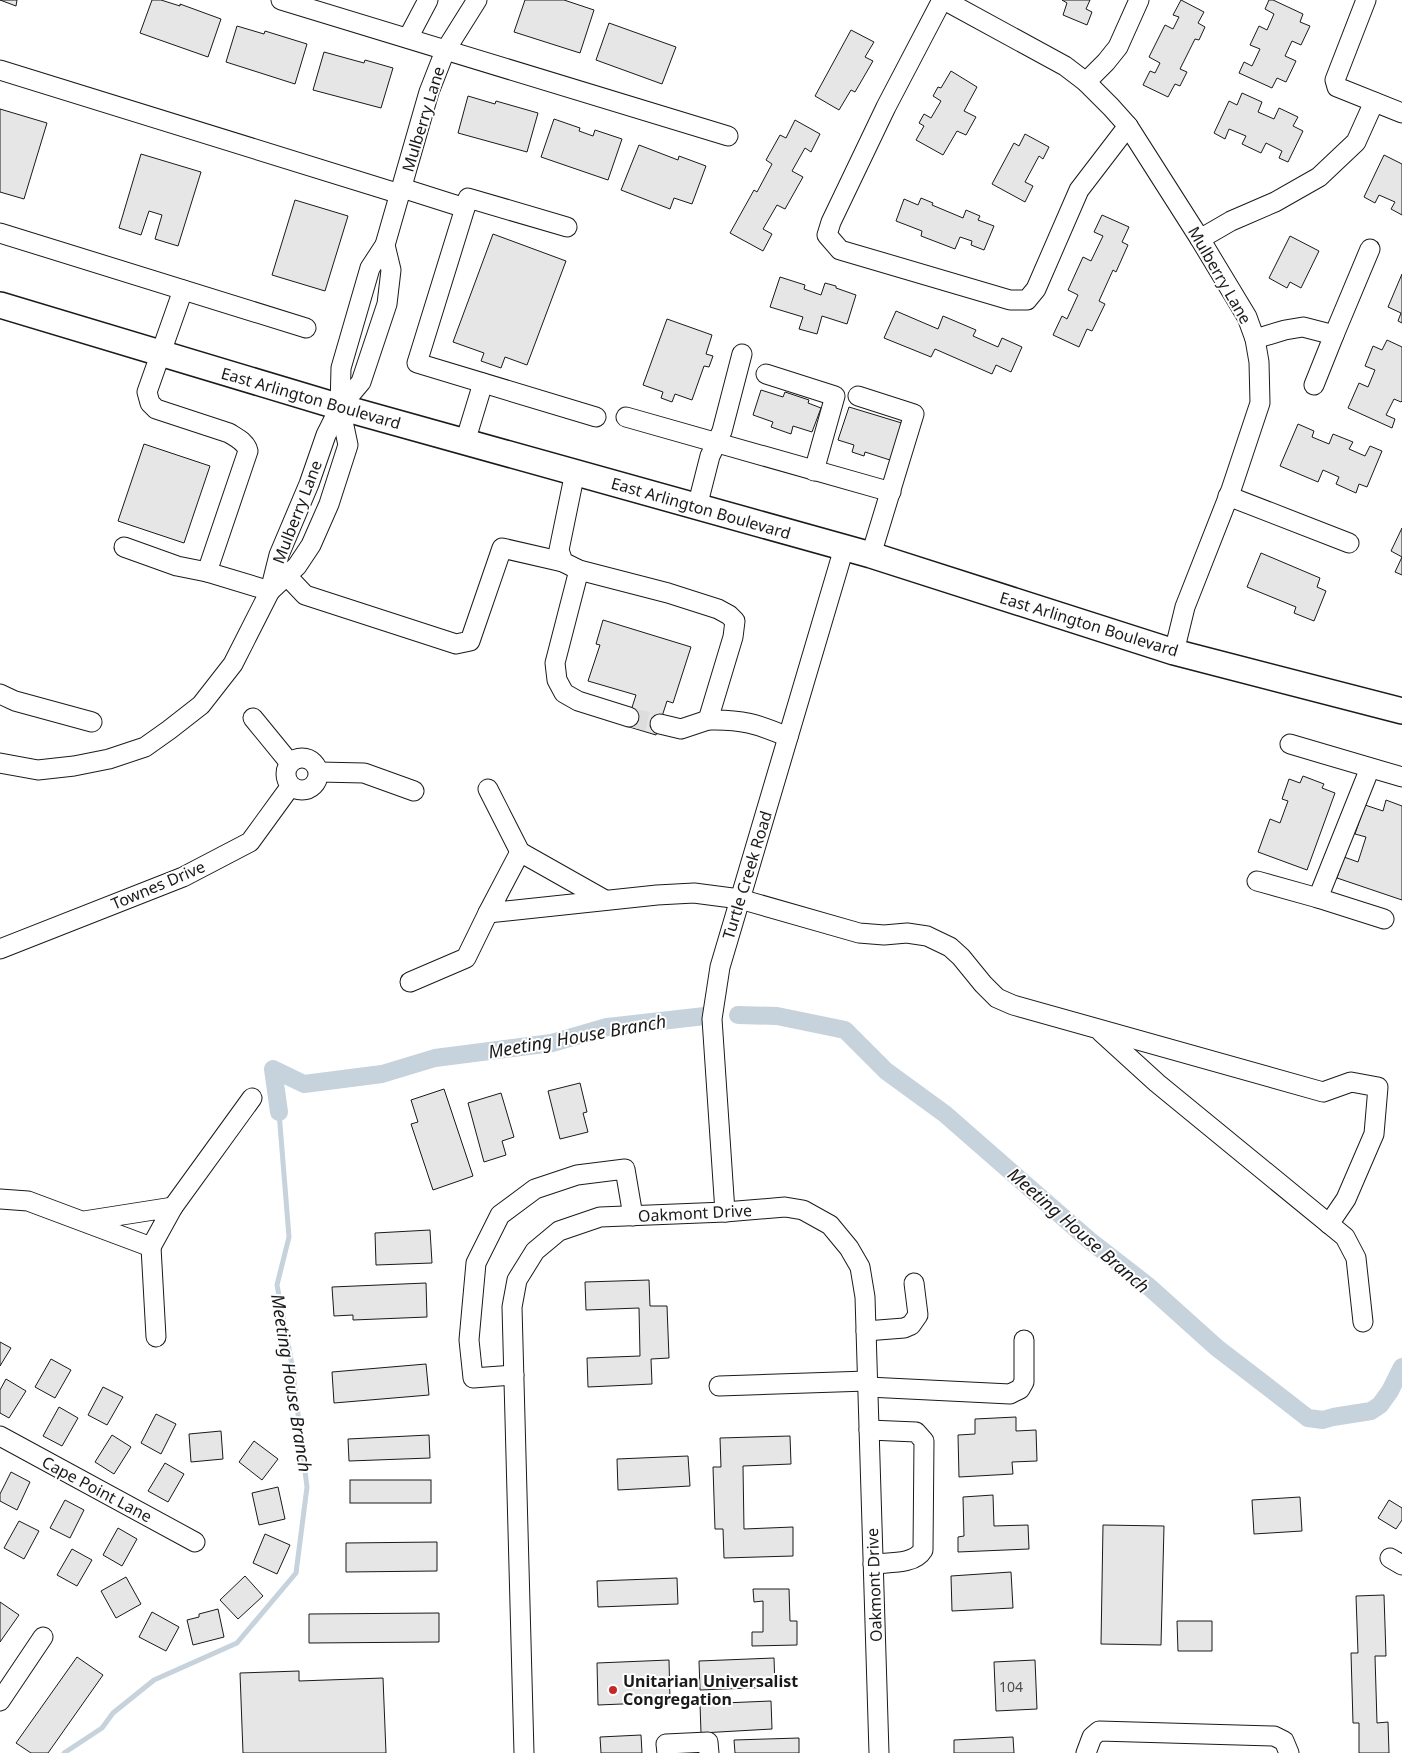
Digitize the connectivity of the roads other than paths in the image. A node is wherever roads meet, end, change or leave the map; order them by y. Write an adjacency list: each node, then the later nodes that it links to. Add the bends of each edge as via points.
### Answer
1 (281, 0): 7 (street)
2 (428, 0): 7 (street)
3 (477, 0): 8 (street, Mulberry Lane)
4 (943, 0): 10 (street, Mulberry Lane, via 1065,66); 13 (street, via 886,107 831,222 828,235 840,250 1010,300 1027,300 1036,289 1079,190)
5 (1139, 0): 10 (street, via 1118,47)
6 (1366, 0): 11 (street, via 1335,80 1337,87)
7 (408, 38): 8 (street)
8 (445, 51): 14 (street); 15 (street, Mulberry Lane, via 429,92)
9 (0, 70): 15 (street)
10 (1086, 82): 13 (street, Mulberry Lane)
11 (1374, 102): 12 (street); 19 (street, via 1356,142 1319,177)
12 (1402, 113)
13 (1128, 126): 19 (street, Mulberry Lane)
14 (728, 136)
15 (401, 191): 16 (street); 20 (street, Mulberry Lane)
16 (465, 208): 17 (street, via 468,198); 30 (street, via 417,363)
17 (567, 227)
18 (0, 233): 22 (street)
19 (1200, 238): 26 (street, Mulberry Lane, via 1247,317)
20 (385, 245): 33 (street, Mulberry Lane, via 370,268 341,368); 33 (street, Mulberry Lane, via 392,270 386,304 361,382)
21 (1370, 249): 25 (street)
22 (183, 290): 24 (street); 27 (street)
23 (0, 305): 27 (main road, East Arlington Boulevard)
24 (306, 328)
25 (1334, 335): 26 (street, via 1303,327); 31 (street)
26 (1255, 339): 41 (street, Mulberry Lane, via 1260,403)
27 (162, 354): 33 (main road, East Arlington Boulevard); 48 (street, via 147,392 150,403 156,409 229,433 247,446 248,452)
28 (742, 354): 37 (street, via 722,431)
29 (766, 374): 38 (street, via 835,396)
30 (483, 383): 34 (street); 36 (street)
31 (1314, 385)
32 (858, 396): 40 (street, via 914,414)
33 (340, 407): 36 (main road, East Arlington Boulevard); 49 (street, Mulberry Lane, via 348,445 329,504 311,545); 50 (street, Mulberry Lane, via 279,555)
34 (596, 417)
35 (626, 418): 37 (street)
36 (465, 442): 39 (main road, East Arlington Boulevard)
37 (715, 444): 38 (street); 42 (street)
38 (814, 470): 40 (street)
39 (575, 472): 42 (main road, East Arlington Boulevard); 47 (street, via 559,550)
40 (891, 492): 46 (street)
41 (1228, 496): 43 (street); 51 (street, Mulberry Lane, via 1184,607)
42 (697, 507): 45 (main road, East Arlington Boulevard)
43 (1350, 543)
44 (124, 547): 48 (street, via 177,566)
45 (844, 548): 46 (main road, East Arlington Boulevard); 59 (street, Turtle Creek Road)
46 (871, 555): 51 (main road, East Arlington Boulevard)
47 (571, 566): 49 (street, via 502,548 470,641 456,644 305,595); 54 (street, via 555,664 557,680 564,693 578,701); 56 (street, via 718,609 735,621)
48 (207, 572): 50 (street)
49 (287, 576): 50 (street, Mulberry Lane)
50 (270, 591): 62 (street, Mulberry Lane, via 233,664 201,705 145,746 109,759 74,766 38,770)
51 (1174, 652): 53 (main road, East Arlington Boulevard)
52 (0, 694): 57 (street)
53 (1402, 711)
54 (629, 717)
55 (253, 718): 61 (street)
56 (708, 720): 58 (street, via 681,729); 59 (street, via 757,724)
57 (92, 722)
58 (660, 724)
59 (788, 737): 72 (street, Turtle Creek Road)
60 (1290, 744): 63 (street)
61 (289, 762): 64 (street, via 300,756 313,760); 66 (street, via 284,774)
62 (0, 763)
63 (1370, 768): 65 (street); 71 (street)
64 (319, 772): 66 (street, via 314,785 303,791); 68 (street, via 364,773)
65 (1402, 777)
66 (290, 787): 76 (street, Townes Drive, via 250,842 183,877)
67 (488, 789): 69 (street)
68 (414, 791)
69 (520, 852): 73 (street); 74 (street)
70 (1257, 881): 71 (street)
71 (1318, 898): 75 (street)
72 (740, 899): 73 (street, via 694,893); 78 (street, via 859,932 927,936 950,947 997,998); 82 (street, Turtle Creek Road, via 720,967 712,1019)
73 (605, 900): 74 (street)
74 (488, 913): 77 (street, via 466,958)
75 (1384, 919)
76 (0, 949)
77 (410, 982)
78 (1098, 1029): 85 (street, via 1156,1083); 85 (street, via 1323,1092 1352,1082 1378,1087 1374,1134 1346,1199)
79 (252, 1098): 81 (street)
80 (0, 1199): 84 (street, via 28,1201)
81 (173, 1207): 84 (street); 86 (street)
82 (725, 1212): 83 (street, Oakmont Drive); 89 (street, Oakmont Drive, via 785,1207 803,1210 830,1226 849,1248 860,1268)
83 (633, 1216): 92 (street, Oakmont Drive, via 600,1217 559,1231 535,1251 518,1280 512,1307); 92 (street, via 625,1169 577,1175 535,1189 500,1215 476,1263 469,1340 473,1378)
84 (84, 1222): 86 (street)
85 (1329, 1224): 88 (street, via 1345,1237 1356,1258)
86 (151, 1246): 90 (street)
87 (914, 1283): 89 (street, via 918,1315 911,1325)
88 (1363, 1322)
89 (866, 1331): 93 (street, Oakmont Drive)
90 (156, 1337)
91 (1024, 1340): 93 (street, via 1024,1382 1020,1389 1010,1394)
92 (514, 1375): 101 (street, Oakmont Drive)
93 (868, 1384): 94 (street); 95 (street, Oakmont Drive)
94 (719, 1386)
95 (869, 1430): 98 (street, Oakmont Drive); 98 (street, via 916,1432 924,1441 923,1550 912,1560)
96 (0, 1436): 97 (street, Cape Point Lane)
97 (195, 1542)
98 (873, 1564): 104 (street, Oakmont Drive)
99 (43, 1637): 100 (street)
100 (0, 1701)
101 (524, 1753)
102 (667, 1753): 103 (street, via 666,1744 708,1742)
103 (709, 1753)
104 (879, 1753)
105 (1086, 1753): 106 (street, via 1092,1737 1099,1731 1274,1736 1284,1741)
106 (1290, 1753)

